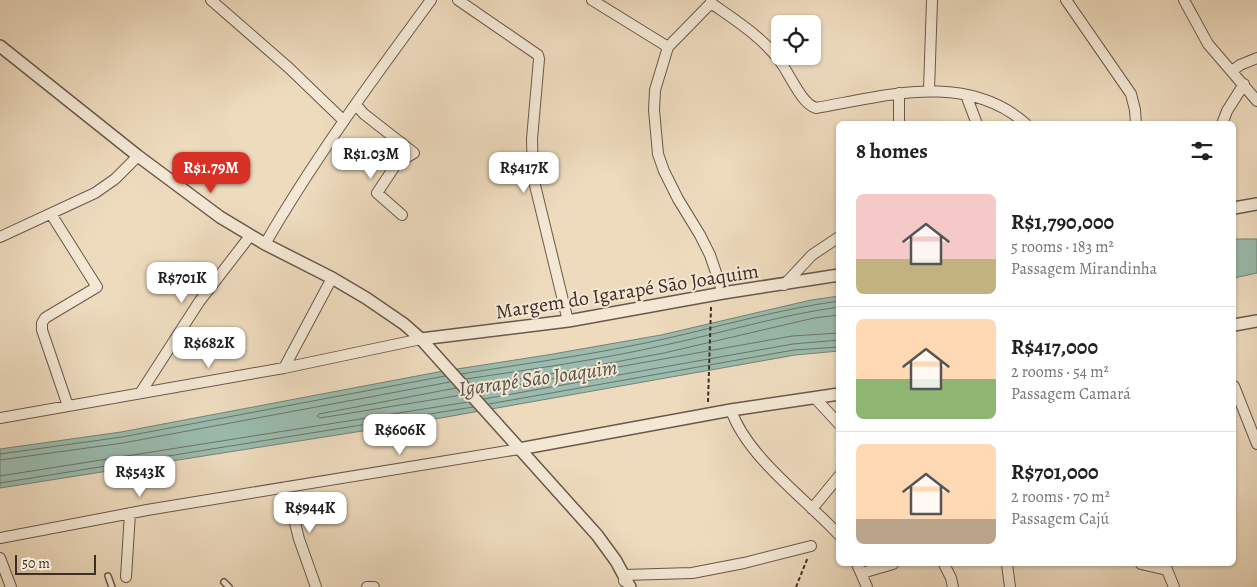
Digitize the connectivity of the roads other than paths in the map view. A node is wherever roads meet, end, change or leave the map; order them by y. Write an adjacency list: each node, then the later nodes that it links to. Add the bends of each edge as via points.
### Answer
1 (211, 0): 19 (street, via 290,68)
2 (432, 0): 18 (street)
3 (458, 0): 38 (street, via 536,52 539,59 532,139 533,177)
4 (592, 0): 10 (street)
5 (932, 0): 14 (street)
6 (1066, 0): 23 (street, via 1131,94)
7 (1184, 0): 12 (street, via 1208,44)
8 (711, 2): 10 (street); 15 (street, via 768,47 812,107)
9 (0, 46): 25 (street)
10 (668, 47): 37 (street, via 655,90 658,154 664,172 710,255)
11 (1257, 58): 12 (street)
12 (1232, 71): 13 (street)
13 (1244, 84): 17 (street); 24 (street)
14 (929, 90): 15 (street); 16 (street)
15 (899, 92): 20 (street)
16 (966, 95): 21 (street); 22 (street, via 1004,108)
17 (1257, 101)
18 (356, 104): 19 (street); 29 (street, via 414,153 397,163 377,193)
19 (344, 121): 33 (street)
20 (899, 121)
21 (976, 121)
22 (1023, 121)
23 (1136, 121)
24 (1223, 121)
25 (138, 156): 28 (street, via 106,186); 30 (street)
26 (1257, 204): 27 (street)
27 (1236, 208)
28 (51, 214): 31 (street); 47 (street, via 96,285 42,323)
29 (402, 215)
30 (250, 236): 33 (street); 44 (street, via 198,302)
31 (0, 237)
32 (836, 239): 36 (street, via 812,255)
33 (265, 244): 35 (street)
34 (836, 276): 36 (street, Margem do Igarapé São Joaquim)
35 (332, 278): 41 (street, via 381,308); 42 (street)
36 (784, 285): 37 (street, Margem do Igarapé São Joaquim)
37 (723, 293): 38 (street, Margem do Igarapé São Joaquim)
38 (568, 321): 41 (street, Margem do Igarapé São Joaquim)
39 (1257, 321): 40 (street)
40 (1236, 325)
41 (425, 343): 42 (street); 52 (street)
42 (284, 368): 44 (street)
43 (1236, 391): 51 (street)
44 (141, 392): 47 (street)
45 (836, 394): 46 (street)
46 (815, 398): 48 (street); 50 (street)
47 (68, 406): 49 (street)
48 (731, 410): 52 (street); 55 (street, via 747,440)
49 (0, 418)
50 (836, 421)
51 (1257, 444)
52 (519, 449): 54 (street); 69 (street, via 597,535 616,561)
53 (836, 480): 55 (street)
54 (286, 487): 56 (street); 71 (street)
55 (812, 509): 57 (street)
56 (130, 513): 58 (street); 68 (street)
57 (836, 532)
58 (0, 538)
59 (811, 546): 69 (street, via 692,573)
60 (0, 558): 72 (street)
61 (858, 566): 66 (street)
62 (885, 566): 66 (street)
63 (945, 566): 79 (street)
64 (1007, 566): 80 (street)
65 (1166, 567): 81 (street)
66 (862, 573): 78 (street)
67 (108, 576): 73 (lane)
68 (126, 577)
69 (624, 581): 77 (street)
70 (224, 582): 74 (lane)
71 (314, 586)
72 (11, 587)
73 (112, 587)
74 (229, 587)
75 (367, 587): 76 (street)
76 (374, 587)
77 (630, 587)
78 (867, 587)
79 (953, 587)
80 (1010, 587)
81 (1174, 587)

